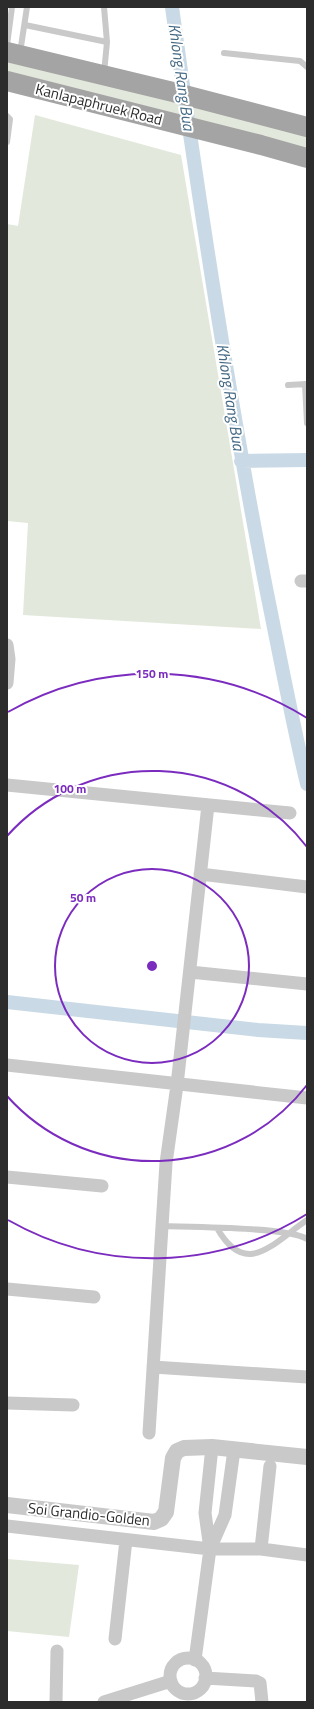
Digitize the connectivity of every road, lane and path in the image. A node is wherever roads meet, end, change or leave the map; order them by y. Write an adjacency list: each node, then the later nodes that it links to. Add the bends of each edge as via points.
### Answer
1 (12, 7): 4 (lane)
2 (27, 7): 5 (lane)
3 (104, 7): 6 (lane)
4 (9, 22): 7 (lane)
5 (25, 25): 6 (lane); 7 (lane)
6 (107, 42): 10 (lane)
7 (11, 51): 10 (main road, Kanlapaphruek Road)
8 (224, 53): 9 (lane, via 300,61)
9 (307, 67)
10 (104, 75): 13 (main road, Kanlapaphruek Road)
11 (7, 81): 15 (main road, Kanlapaphruek Road)
12 (7, 116): 14 (lane, via 10,119)
13 (307, 127)
14 (7, 142)
15 (307, 158)
16 (306, 384): 17 (lane); 18 (lane)
17 (288, 385)
18 (307, 423)
19 (7, 645): 20 (street)
20 (7, 683)
21 (7, 785): 22 (street)
22 (208, 805): 23 (street); 24 (street)
23 (290, 813)
24 (200, 874): 25 (street); 26 (street)
25 (307, 886)
26 (190, 972): 27 (street); 29 (street)
27 (307, 984)
28 (7, 1065): 29 (street)
29 (177, 1085): 30 (street); 34 (street, via 166,1163)
30 (307, 1098)
31 (7, 1177): 32 (street)
32 (102, 1186)
33 (307, 1220): 36 (lane)
34 (162, 1226): 35 (lane); 40 (street)
35 (217, 1228): 36 (lane); 36 (lane, via 226,1242 236,1251 246,1255 258,1253)
36 (287, 1233): 37 (lane, via 301,1235)
37 (307, 1239)
38 (7, 1289): 39 (street)
39 (94, 1297)
40 (153, 1368): 41 (street); 44 (street)
41 (307, 1377)
42 (7, 1403): 43 (street)
43 (73, 1405)
44 (149, 1433)
45 (212, 1447): 46 (street, Soi Grandio-Golden); 49 (street, Soi Grandio-Golden, via 184,1448 175,1454 166,1512 161,1519 154,1522); 52 (street, via 205,1513)
46 (234, 1450): 47 (street, Soi Grandio-Golden); 52 (street, via 225,1515)
47 (307, 1457)
48 (270, 1466): 53 (street)
49 (7, 1505)
50 (7, 1526): 51 (street)
51 (126, 1540): 52 (street); 55 (street)
52 (210, 1549): 53 (street); 57 (street)
53 (260, 1549): 54 (street)
54 (307, 1556)
55 (115, 1639)
56 (57, 1651): 62 (street)
57 (195, 1660): 58 (street, via 205,1670); 59 (street, via 187,1658 176,1662 170,1671)
58 (205, 1678): 60 (street, via 202,1687); 63 (street, via 256,1681 260,1683)
59 (171, 1681): 60 (street, via 175,1688); 61 (street)
60 (189, 1698)
61 (111, 1701)
62 (56, 1702)
63 (262, 1702)

